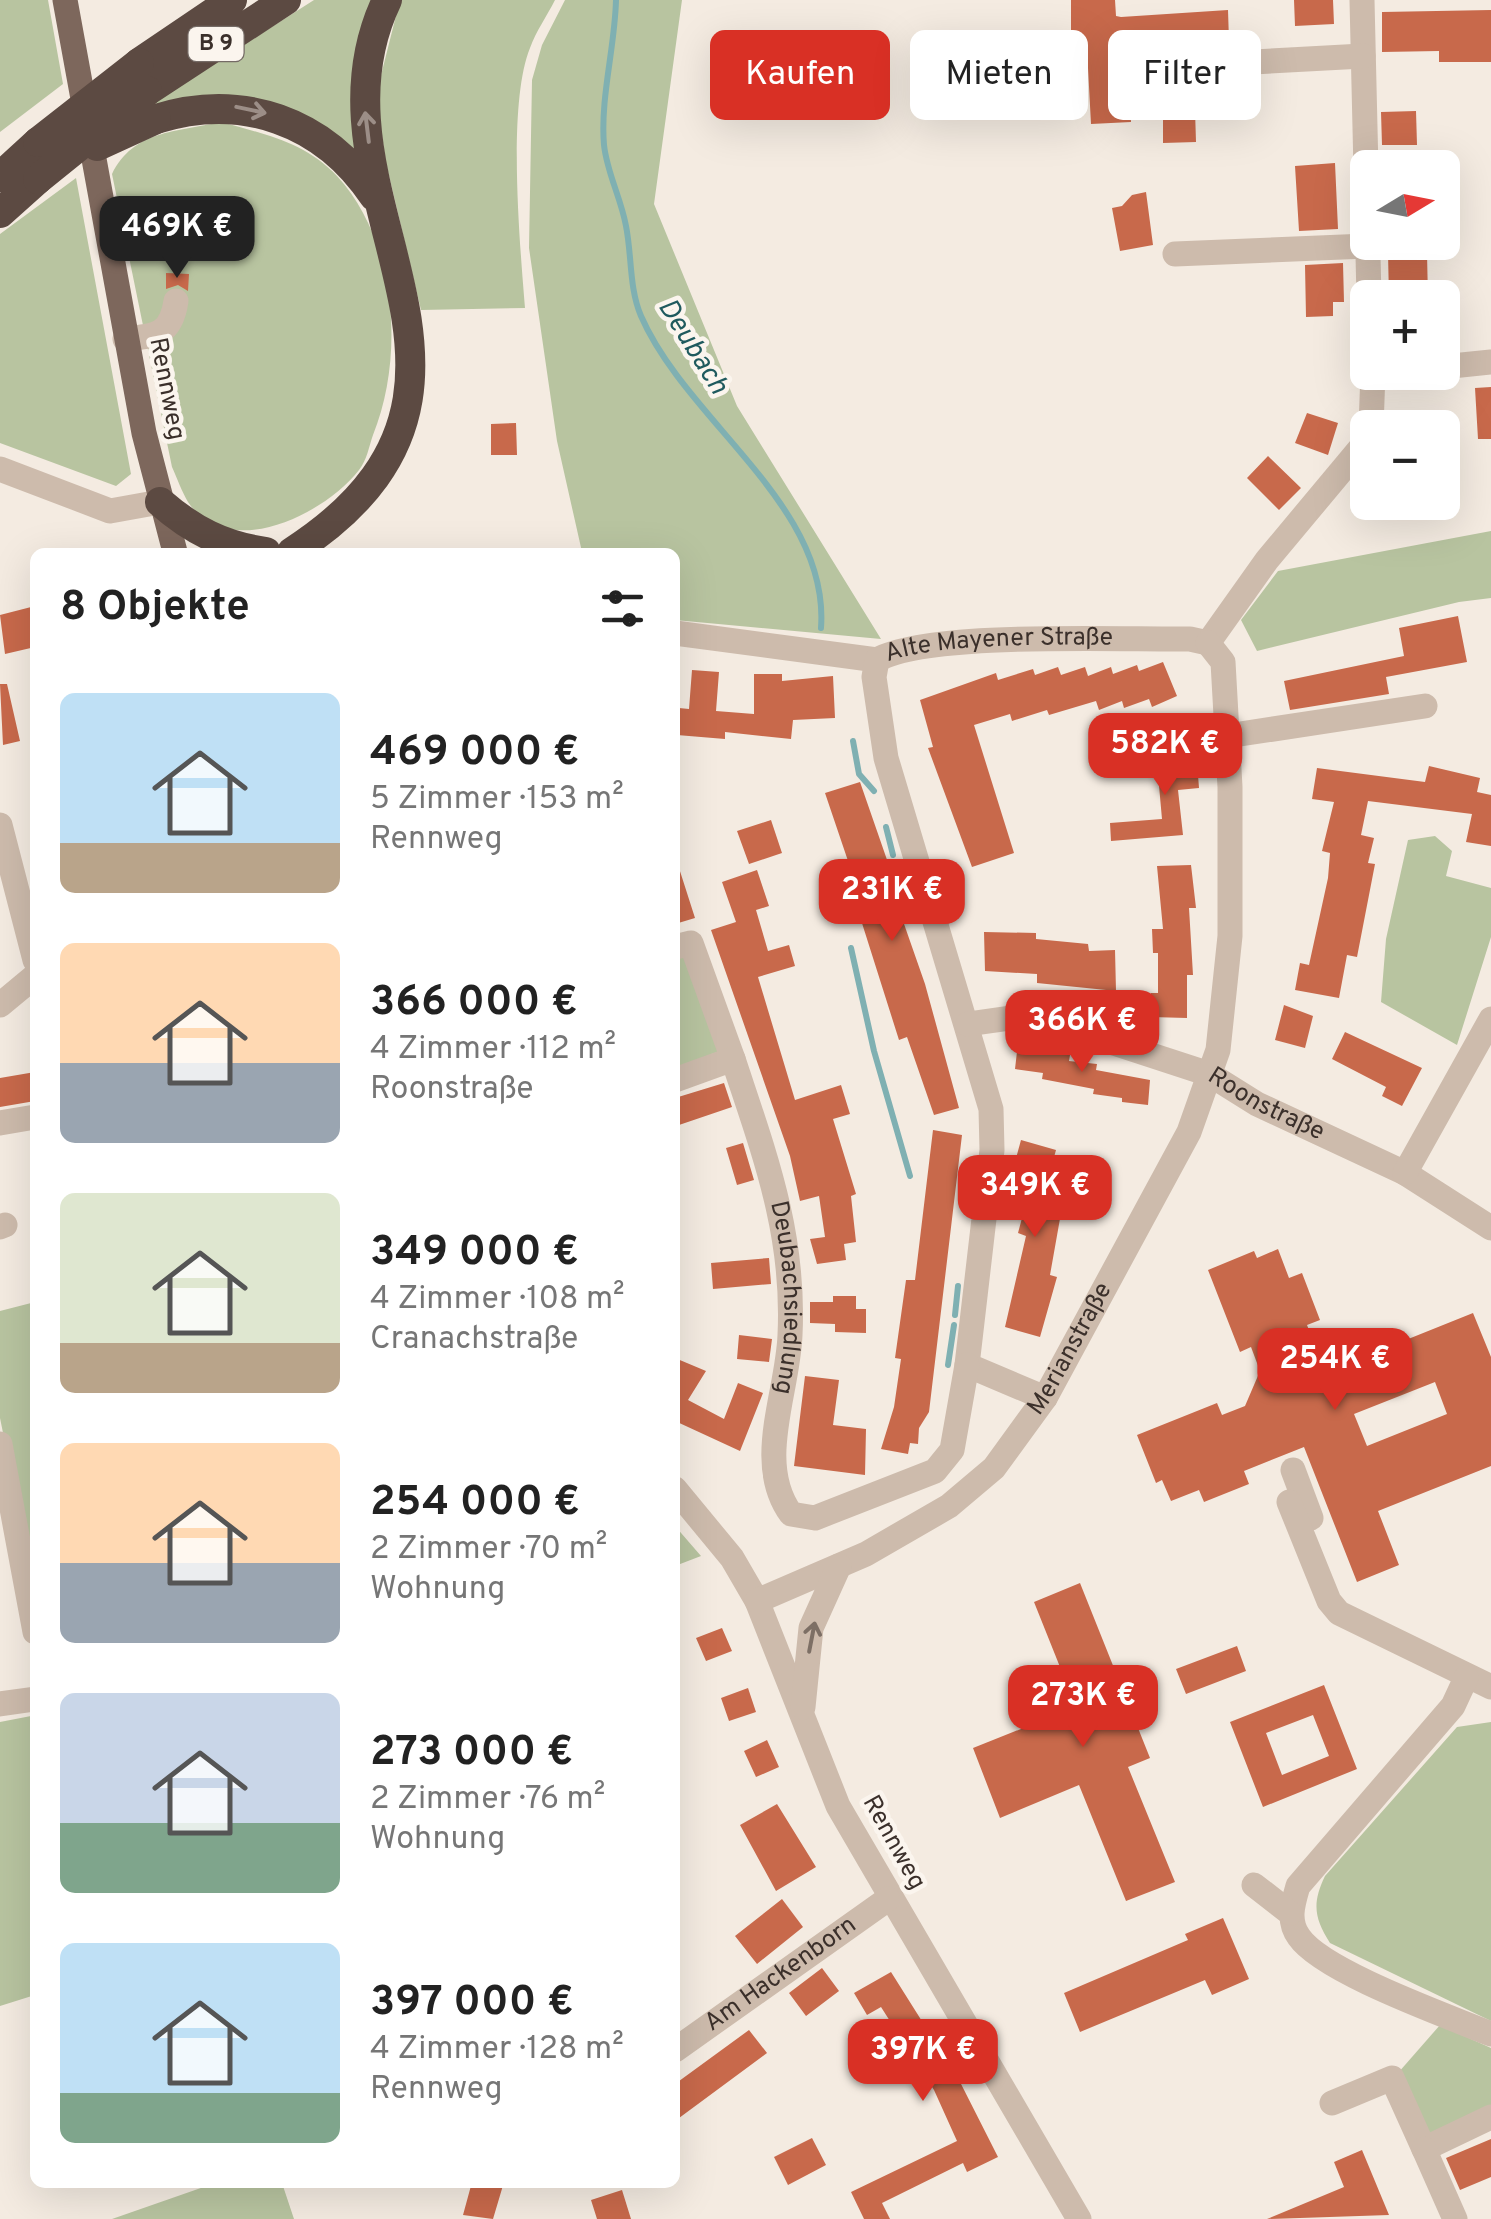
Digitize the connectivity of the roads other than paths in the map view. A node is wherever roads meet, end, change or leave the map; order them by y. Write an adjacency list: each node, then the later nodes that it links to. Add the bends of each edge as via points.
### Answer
1 (65, 0): 18 (main road, Rennweg)
2 (232, 0): 8 (highway, B 9)
3 (286, 0): 8 (highway, B 9)
4 (387, 0): 14 (highway, one-way to 4, via 365,83)
5 (1362, 0): 6 (street)
6 (1363, 56): 7 (street); 10 (street)
7 (1261, 62)
8 (147, 91): 9 (highway, B 9, bridge); 13 (highway, B 9, bridge); 14 (highway, one-way to 14, via 288,122 344,157)
9 (38, 142): 11 (highway); 12 (highway, B 9)
10 (1365, 150)
11 (0, 161)
12 (0, 177)
13 (0, 213)
14 (386, 222): 24 (highway, via 409,316 404,411 367,491)
15 (1350, 247): 16 (street)
16 (1175, 254)
17 (176, 302): 18 (street, via 173,323 164,332)
18 (126, 338): 23 (main road, Rennweg)
19 (1491, 362): 20 (street)
20 (1460, 365)
21 (1350, 461): 30 (street)
22 (0, 469): 23 (street, via 110,512)
23 (160, 502): 25 (main road, Rennweg); 26 (highway, via 209,537)
24 (320, 534): 27 (highway); 28 (highway)
25 (174, 548)
26 (251, 548)
27 (278, 548)
28 (298, 548)
29 (680, 633): 31 (street, Alte Mayener Straße)
30 (1208, 643): 31 (street, Alte Mayener Straße, via 1001,642 904,648); 33 (street, Merianstraße, via 1223,662)
31 (877, 660): 40 (street, via 886,758)
32 (1425, 706): 33 (street)
33 (1227, 736): 42 (street, Merianstraße, via 1230,936 1218,1050)
34 (0, 825): 35 (street)
35 (30, 941)
36 (680, 945): 41 (street, Deubachsiedlung, via 690,942)
37 (30, 980): 38 (street)
38 (0, 1005)
39 (1491, 1018): 46 (street)
40 (968, 1024): 42 (street, Roonstraße, via 1018,1017 1054,1023); 48 (street, via 991,1109 992,1150)
41 (734, 1058): 43 (street); 48 (street, Deubachsiedlung, via 781,1204 791,1268 774,1471 778,1495 791,1514 815,1518 935,1472 952,1450)
42 (1209, 1074): 46 (street, Roonstraße, via 1256,1104); 49 (street, Merianstraße, via 1189,1132)
43 (680, 1078)
44 (30, 1118): 45 (street)
45 (0, 1123)
46 (1405, 1173): 47 (street, Roonstraße)
47 (1491, 1228)
48 (967, 1365): 49 (street)
49 (1046, 1398): 54 (street, Merianstraße, via 994,1468 950,1506)
50 (0, 1444): 56 (street)
51 (1293, 1470): 57 (street, via 1342,1598)
52 (680, 1495): 55 (street, Rennweg, via 732,1558)
53 (1289, 1502): 57 (street, via 1329,1600)
54 (839, 1566): 55 (street, Merianstraße); 62 (street, one-way to 54, via 811,1628)
55 (757, 1601): 62 (street, Rennweg)
56 (30, 1605)
57 (1358, 1622): 58 (street)
58 (1466, 1678): 59 (street); 65 (street, via 1453,1706 1298,1886)
59 (1491, 1687)
60 (30, 1700): 61 (street)
61 (0, 1704)
62 (802, 1712): 64 (street, Rennweg, via 838,1806)
63 (1254, 1885): 65 (street)
64 (888, 1898): 67 (street, Am Hackenborn); 71 (street, Rennweg)
65 (1290, 1912): 66 (street, via 1298,1936 1325,1960)
66 (1491, 2034)
67 (680, 2046)
68 (1332, 2103): 70 (street, via 1392,2078)
69 (1491, 2117): 70 (street)
70 (1424, 2149): 72 (street)
71 (1080, 2219)
72 (1455, 2219)

